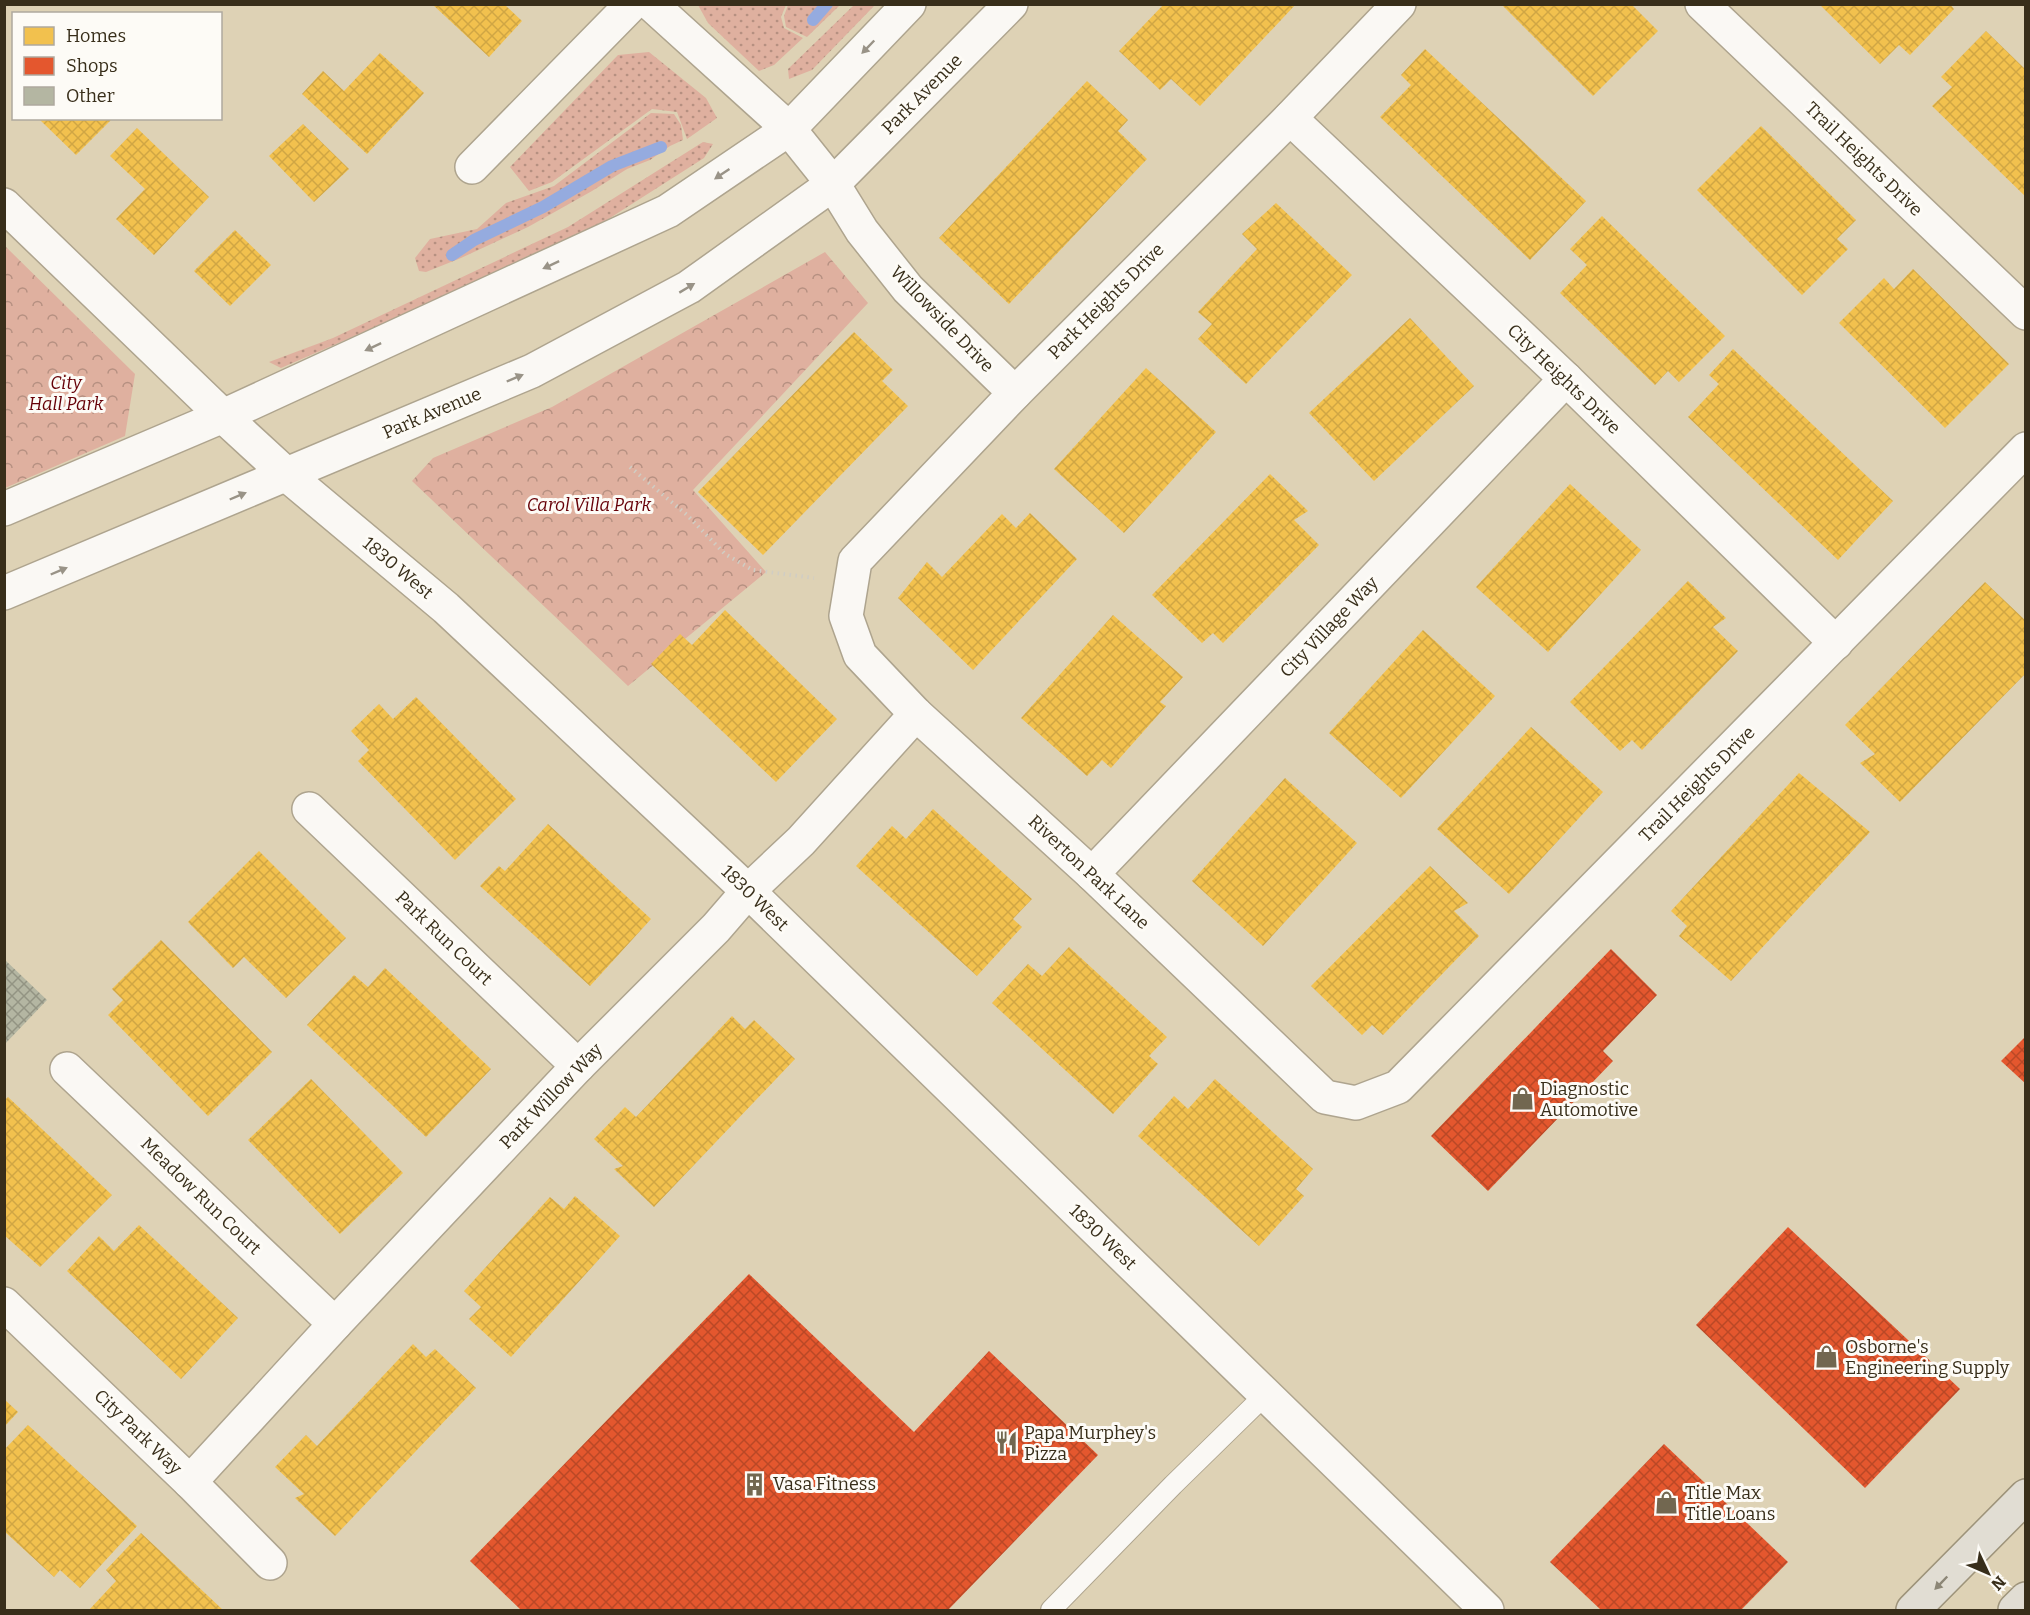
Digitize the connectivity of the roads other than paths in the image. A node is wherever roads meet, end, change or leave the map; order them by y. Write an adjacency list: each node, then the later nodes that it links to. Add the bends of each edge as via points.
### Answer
1 (632, 4): 9 (street)
2 (651, 4): 8 (street)
3 (909, 4): 8 (street, one-way to 8)
4 (1011, 4): 10 (street, Park Avenue)
5 (1399, 4): 7 (street, Park Heights Drive)
6 (1702, 4): 12 (street, Trail Heights Drive)
7 (1290, 118): 13 (street, City Heights Drive); 14 (street, Park Heights Drive)
8 (789, 129): 10 (street); 15 (street, one-way to 15, via 668,211)
9 (472, 167)
10 (832, 184): 14 (street, Willowside Drive, via 862,231 908,289); 17 (street, Park Avenue, one-way to 10, via 532,371 626,321 689,287)
11 (4, 205): 15 (street, 1830 West)
12 (2025, 313)
13 (1566, 380): 21 (street, City Heights Drive); 24 (street, City Village Way)
14 (1015, 393): 20 (street, Park Heights Drive, via 855,561)
15 (223, 416): 17 (street, 1830 West); 18 (street)
16 (2025, 449): 21 (street, Trail Heights Drive)
17 (287, 475): 19 (street, Park Avenue, one-way to 17); 25 (street, 1830 West, via 446,608)
18 (4, 509)
19 (4, 593)
20 (846, 616): 22 (street, Riverton Park Lane, via 860,655)
21 (1836, 643): 28 (street, Trail Heights Drive, via 1398,1087)
22 (916, 714): 24 (street, Riverton Park Lane); 25 (street, Park Willow Way, via 801,841)
23 (309, 809): 26 (street, Park Run Court)
24 (1092, 874): 28 (street, Riverton Park Lane, via 1325,1097)
25 (748, 891): 26 (street, Park Willow Way, via 711,934); 31 (street, 1830 West)
26 (578, 1066): 30 (street, Park Willow Way)
27 (67, 1069): 30 (street, Meadow Run Court)
28 (1356, 1103)
29 (4, 1304): 32 (street, City Park Way)
30 (335, 1324): 32 (street, Park Willow Way)
31 (1265, 1395): 36 (lane); 37 (street, 1830 West)
32 (190, 1482): 34 (street, City Park Way)
33 (2025, 1496): 38 (main road, one-way to 38)
34 (270, 1563)
35 (2025, 1599): 39 (main road)
36 (1051, 1611)
37 (1487, 1611)
38 (1913, 1611)
39 (2015, 1611)

